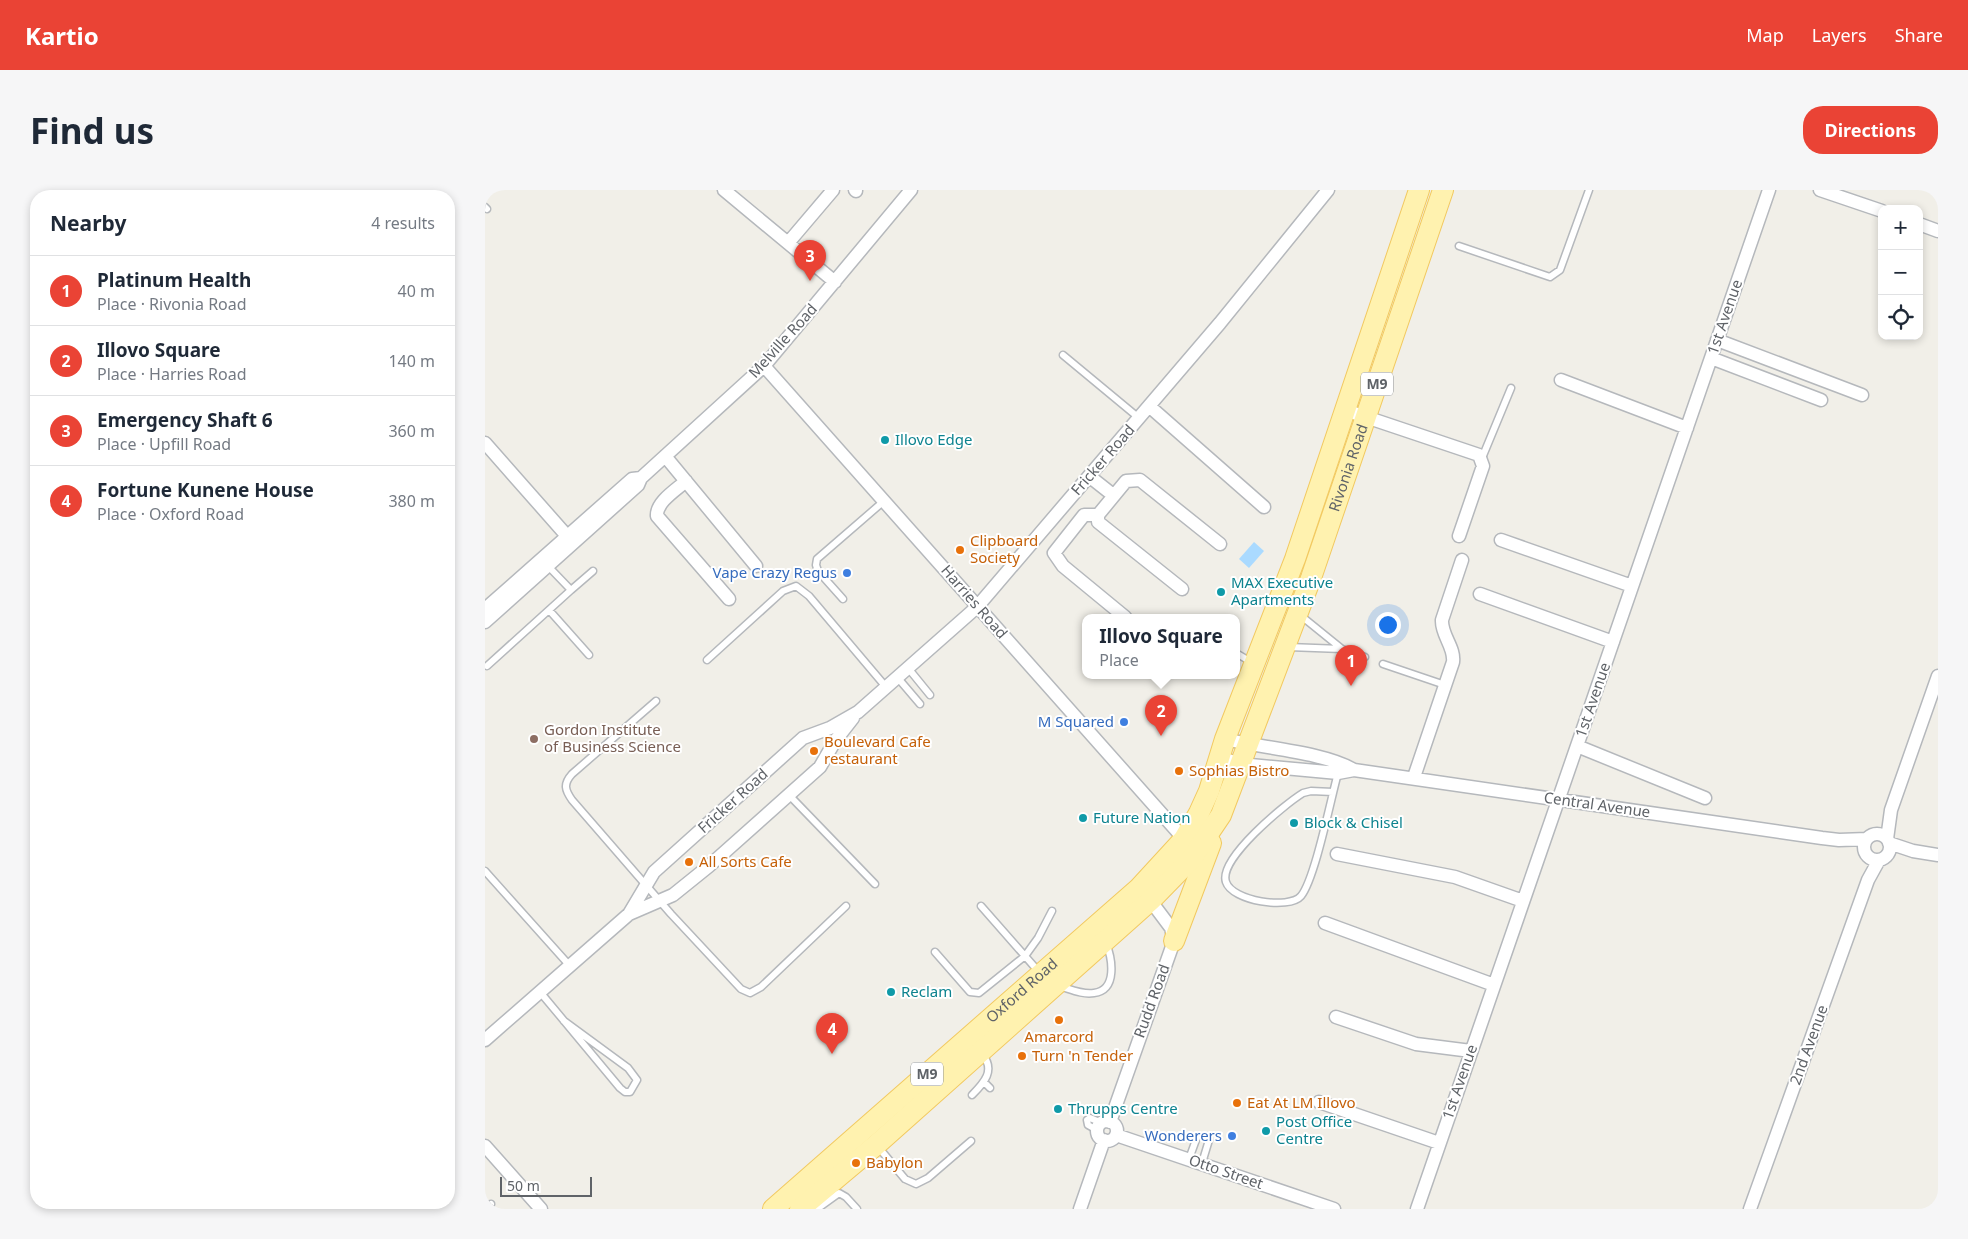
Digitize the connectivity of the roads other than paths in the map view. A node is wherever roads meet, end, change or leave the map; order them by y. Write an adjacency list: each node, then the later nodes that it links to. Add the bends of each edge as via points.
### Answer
1 (724, 190): 13 (street)
2 (833, 190): 13 (street)
3 (911, 190): 15 (street, Melville Road)
4 (1328, 190): 24 (street, Fricker Road)
5 (1419, 190): 25 (main road, Rivonia Road / M9)
6 (1443, 190): 26 (main road, Rivonia Road / M9)
7 (1589, 190): 14 (lane, via 1560,270 1550,277)
8 (1769, 190): 16 (street, 1st Avenue)
9 (1820, 190): 10 (street)
10 (1878, 210)
11 (1923, 225): 12 (street)
12 (1938, 231)
13 (788, 243): 15 (street)
14 (1459, 246)
15 (835, 282): 19 (street, Melville Road)
16 (1717, 340): 18 (street, 1st Avenue); 22 (street)
17 (1063, 355): 27 (lane)
18 (1711, 358): 23 (street); 28 (street, 1st Avenue)
19 (764, 366): 30 (street, Melville Road); 36 (street, Harries Road)
20 (1561, 380): 28 (street)
21 (1511, 388): 31 (lane)
22 (1863, 395)
23 (1821, 400)
24 (1149, 406): 27 (street, Fricker Road); 37 (street)
25 (1345, 410): 26 (street); 66 (main road, Rivonia Road / M9, via 1295,559)
26 (1365, 416): 31 (street); 56 (main road, Rivonia Road / M9)
27 (1139, 418): 32 (street, Fricker Road)
28 (1687, 428): 47 (street, 1st Avenue)
29 (485, 443): 39 (street)
30 (665, 456): 33 (street, Melville Road); 34 (street)
31 (1482, 458): 40 (street, via 1483,466)
32 (1089, 476): 35 (street); 53 (street, Fricker Road)
33 (641, 478): 39 (street, Melville Road, via 632,479); 44 (street, Melville Road, via 638,485)
34 (685, 481): 45 (street); 51 (street, via 661,503 657,516)
35 (1113, 495): 38 (street); 42 (street, via 1126,481 1140,480)
36 (883, 500): 52 (lane, via 817,559 818,570); 53 (street, Harries Road)
37 (1264, 507)
38 (1098, 514): 48 (street, via 1101,526); 57 (street, via 1084,515 1054,553 1063,566)
39 (567, 536): 44 (street, Melville Road)
40 (1459, 536)
41 (1501, 540): 47 (street)
42 (1220, 544)
43 (1461, 560): 72 (street, via 1442,620 1454,658)
44 (545, 562): 49 (lane); 54 (street, Melville Road); 58 (street, Melville Road)
45 (756, 566)
46 (593, 571): 49 (lane)
47 (1632, 586): 59 (street, 1st Avenue)
48 (1182, 589)
49 (571, 590): 55 (lane)
50 (1481, 594): 59 (street)
51 (729, 599)
52 (843, 599)
53 (977, 606): 69 (street, Fricker Road); 90 (street, Harries Road)
54 (485, 609)
55 (549, 610): 62 (lane); 68 (lane)
56 (1297, 613): 60 (main road, Rivonia Road / M9); 61 (lane)
57 (1121, 614)
58 (485, 622)
59 (1613, 642): 79 (street, 1st Avenue)
60 (1285, 647): 61 (lane); 78 (main road, Rivonia Road / M9)
61 (1341, 648): 64 (lane)
62 (589, 655)
63 (1240, 655): 66 (lane)
64 (1365, 657)
65 (707, 660): 73 (lane, via 783,591 796,586 809,596)
66 (1254, 664): 80 (main road, Rivonia Road / M9)
67 (1383, 664): 72 (lane)
68 (487, 666)
69 (908, 668): 71 (street, Fricker Road); 74 (lane)
70 (1938, 676): 91 (street, 2nd Avenue)
71 (897, 677): 73 (street, Fricker Road); 76 (lane)
72 (1445, 685): 84 (street)
73 (886, 687): 77 (street, Fricker Road)
74 (930, 695)
75 (656, 701): 95 (lane, via 572,774 566,786 572,800)
76 (920, 704)
77 (858, 712): 86 (street, Fricker Road, via 835,741 821,766); 95 (street, Fricker Road, via 803,738 654,872)
78 (1247, 744): 80 (street, Central Avenue); 81 (main road, Oxford Road / M9); 82 (street, Central Avenue, via 1317,757)
79 (1577, 746): 87 (street); 88 (street, 1st Avenue)
80 (1222, 748): 81 (street, Central Avenue); 90 (main road, Oxford Road / M9, via 1199,814)
81 (1240, 764): 83 (street, Central Avenue); 89 (main road, Oxford Road / M9)
82 (1355, 770): 83 (street, Central Avenue); 84 (street, Central Avenue)
83 (1338, 772): 85 (lane)
84 (1414, 777): 88 (street, Central Avenue)
85 (1333, 792): 85 (lane, via 1312,872 1301,896 1288,903 1249,899 1231,890 1226,882 1227,870 1240,848 1254,834 1303,792)
86 (789, 795): 96 (lane); 99 (street, Fricker Road, via 709,866)
87 (1705, 798)
88 (1559, 799): 91 (street, Central Avenue); 98 (street, 1st Avenue)
89 (1221, 815): 97 (main road, Oxford Road / M9, via 1192,858); 106 (main road)
90 (1183, 839): 97 (main road, Oxford Road / M9)
91 (1878, 847): 93 (street, Central Avenue); 138 (street, 2nd Avenue)
92 (1337, 854): 98 (street, via 1455,877)
93 (1938, 855)
94 (485, 871): 109 (lane)
95 (646, 884): 99 (lane); 103 (street, Fricker Road)
96 (875, 884)
97 (1145, 894): 105 (main road, Oxford Road / M9); 106 (street, via 1171,928); 110 (main road, Oxford Road / M9)
98 (1523, 901): 111 (street, 1st Avenue)
99 (662, 902): 100 (lane, via 741,989 750,992 761,987); 103 (street, Fricker Road)
100 (846, 906)
101 (981, 906): 108 (lane)
102 (1052, 911): 108 (lane)
103 (629, 914): 109 (street, Fricker Road)
104 (1325, 924): 111 (street)
105 (1105, 941): 110 (main road, Oxford Road / M9); 110 (lane, via 1112,965 1102,990 1087,993)
106 (1173, 941): 122 (street, Rudd Road)
107 (935, 952): 108 (lane, via 974,994)
108 (1025, 956): 110 (lane)
109 (570, 966): 112 (street, Fricker Road)
110 (1049, 980): 116 (main road, Oxford Road / M9)
111 (1494, 984): 117 (street, 1st Avenue)
112 (540, 992): 114 (lane); 115 (street, Fricker Road)
113 (1336, 1017): 117 (street, via 1416,1044)
114 (564, 1021): 114 (lane, via 628,1068 637,1080 630,1092 620,1088)
115 (485, 1040)
116 (973, 1046): 118 (lane, via 988,1063); 127 (main road, Oxford Road / M9); 133 (main road, Oxford Road / M9)
117 (1471, 1050): 126 (street, 1st Avenue)
118 (984, 1082): 119 (lane); 120 (lane)
119 (991, 1088)
120 (972, 1095)
121 (1319, 1102): 126 (street)
122 (1103, 1129): 129 (street, Otto Street, via 1115,1126 1116,1135); 135 (street, Rudd Road)
123 (1197, 1137): 129 (lane)
124 (1209, 1140): 130 (lane)
125 (971, 1141): 127 (lane, via 928,1178 916,1184 905,1179)
126 (1439, 1142): 137 (street, 1st Avenue)
127 (877, 1145): 131 (main road, Oxford Road / M9)
128 (485, 1146): 132 (street)
129 (1189, 1159): 130 (street, Otto Street)
130 (1202, 1163): 136 (street, Otto Street)
131 (810, 1207): 134 (lane, via 839,1193)
132 (541, 1209)
133 (773, 1209)
134 (857, 1209)
135 (1080, 1209)
136 (1335, 1209)
137 (1417, 1209)
138 (1750, 1209)

